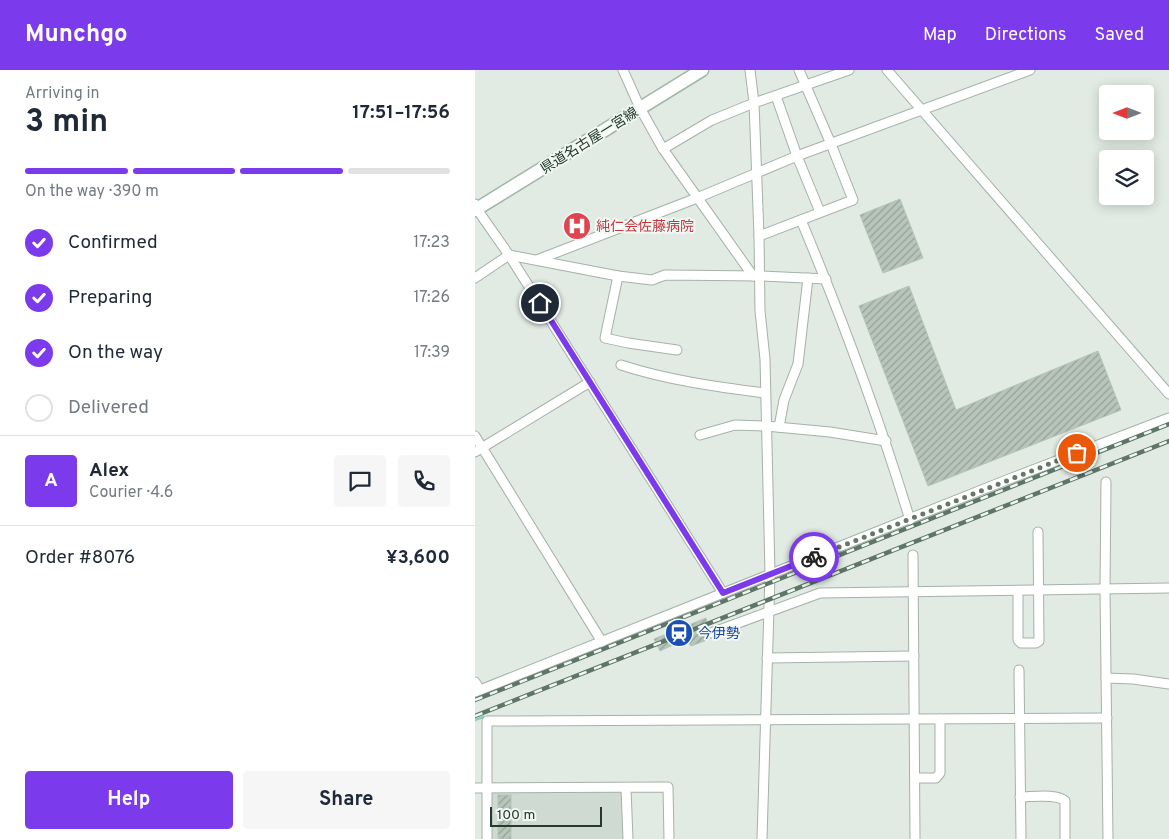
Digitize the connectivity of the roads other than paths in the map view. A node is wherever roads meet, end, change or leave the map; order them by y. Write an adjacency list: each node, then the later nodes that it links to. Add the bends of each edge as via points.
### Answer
1 (623, 70): 11 (street)
2 (702, 70): 11 (main road, 県道名古屋一宮線)
3 (750, 70): 10 (street)
4 (799, 70): 8 (street)
5 (849, 70): 8 (street)
6 (887, 70): 12 (street)
7 (1030, 70): 12 (street)
8 (806, 86): 9 (street); 13 (street)
9 (775, 96): 10 (street); 15 (street)
10 (754, 103): 14 (street, via 712,120); 16 (street)
11 (640, 108): 14 (street); 18 (main road, 県道名古屋一宮線)
12 (922, 109): 13 (street); 33 (street)
13 (831, 144): 15 (street); 19 (street, via 853,200)
14 (663, 149): 17 (street)
15 (797, 156): 16 (street); 19 (street)
16 (756, 173): 17 (street); 21 (street)
17 (697, 198): 23 (street); 25 (street)
18 (476, 207): 22 (street)
19 (820, 212): 20 (street)
20 (801, 220): 21 (street); 28 (street)
21 (759, 236): 25 (street)
22 (509, 255): 23 (street); 26 (street); 31 (street)
23 (537, 260): 24 (street)
24 (618, 276): 25 (street, via 652,280 665,275); 29 (street, via 605,338)
25 (756, 276): 27 (street); 32 (street, via 765,359)
26 (475, 278)
27 (808, 278): 28 (street); 36 (street, via 799,364 784,400)
28 (826, 279): 39 (street)
29 (677, 350)
30 (621, 365): 32 (street, via 651,375)
31 (590, 382): 40 (street); 51 (street)
32 (765, 393): 35 (street)
33 (1169, 394)
34 (1169, 418): 42 (street)
35 (766, 426): 36 (street); 37 (street, via 735,425); 45 (street)
36 (779, 427): 39 (street)
37 (700, 435)
38 (475, 436): 40 (street)
39 (886, 441): 42 (street)
40 (478, 450): 54 (street)
41 (1105, 482): 48 (street)
42 (910, 520): 45 (street)
43 (1039, 532): 47 (street)
44 (913, 555): 50 (street)
45 (770, 574): 51 (street); 52 (street)
46 (1169, 588): 48 (street)
47 (1038, 590): 48 (street); 49 (street); 49 (street, via 1039,641 1021,643 1018,640)
48 (1105, 590): 58 (street)
49 (1018, 591): 50 (street)
50 (914, 592): 52 (street, via 820,593); 55 (street)
51 (723, 593): 54 (street)
52 (769, 610): 53 (street); 56 (street)
53 (711, 632)
54 (601, 642): 61 (street)
55 (914, 656): 56 (street); 64 (street)
56 (767, 658): 66 (street)
57 (1019, 670): 62 (street)
58 (1106, 678): 60 (street); 63 (street)
59 (475, 682): 61 (street)
60 (1169, 684)
61 (477, 691)
62 (1020, 718): 63 (street); 65 (street); 71 (street)
63 (1107, 718): 79 (street)
64 (915, 719): 65 (street); 66 (street); 67 (street)
65 (939, 719): 67 (street, via 940,773 936,778)
66 (765, 720): 69 (street, via 487,721); 75 (street)
67 (915, 778): 76 (street)
68 (475, 788): 69 (street)
69 (487, 788): 70 (street); 72 (street)
70 (627, 788): 73 (street); 74 (street, via 668,788)
71 (1020, 797): 77 (street); 78 (street, via 1062,798 1065,801)
72 (487, 839)
73 (628, 839)
74 (669, 839)
75 (762, 839)
76 (915, 839)
77 (1021, 839)
78 (1065, 839)
79 (1107, 839)

